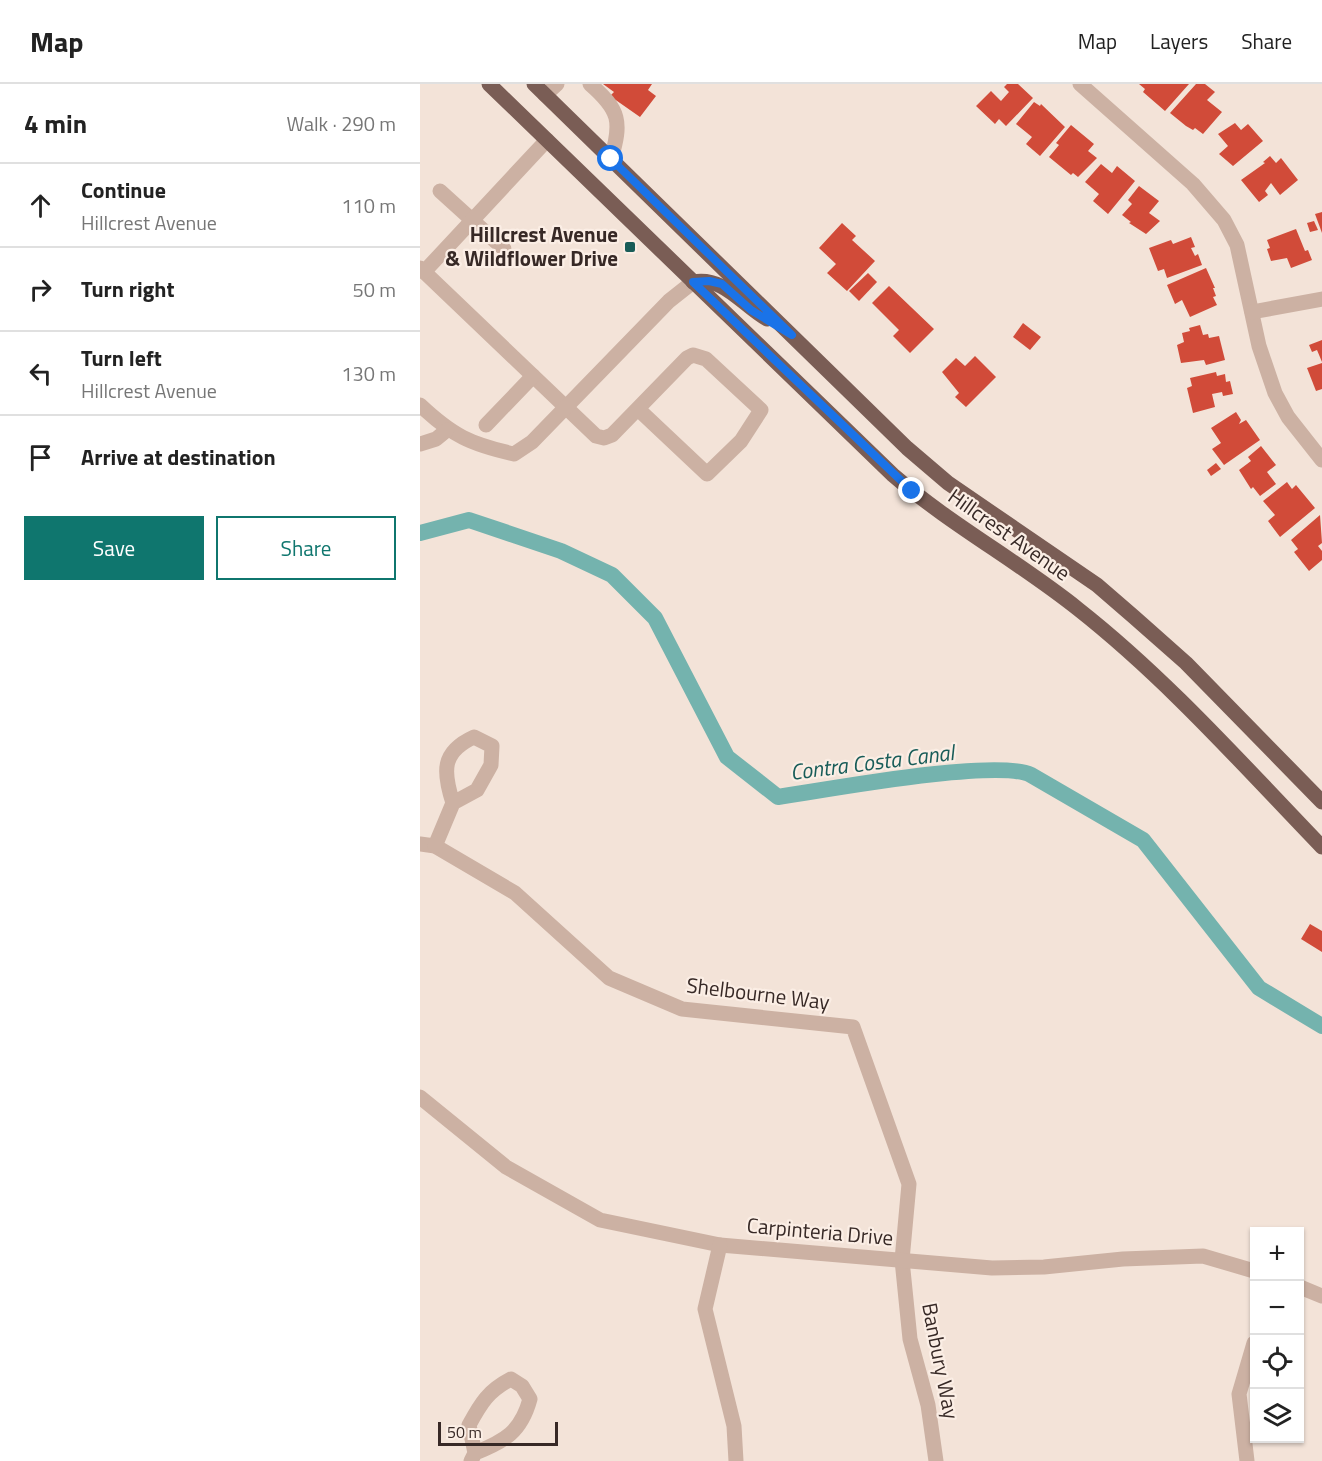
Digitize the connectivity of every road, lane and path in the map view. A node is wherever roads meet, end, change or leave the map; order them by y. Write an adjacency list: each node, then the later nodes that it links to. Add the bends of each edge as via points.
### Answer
1 (489, 84): 7 (main road, Hillcrest Avenue)
2 (534, 84): 6 (main road, Hillcrest Avenue)
3 (557, 84): 6 (street)
4 (590, 84): 8 (street, via 617,114)
5 (1080, 84): 15 (street, via 1193,184 1224,220 1237,245)
6 (545, 95): 8 (main road, Hillcrest Avenue)
7 (547, 140): 10 (street); 13 (main road, Hillcrest Avenue)
8 (611, 159): 16 (main road, Hillcrest Avenue)
9 (440, 190): 10 (street)
10 (472, 220): 11 (street); 12 (street)
11 (504, 249)
12 (422, 270): 17 (street)
13 (693, 282): 16 (main road, via 722,284 751,310); 19 (street, via 669,301); 28 (main road, Hillcrest Avenue, via 925,503 1077,607 1139,659)
14 (1322, 299): 15 (street)
15 (1252, 312): 24 (street, via 1275,393 1288,417)
16 (792, 335): 25 (main road, Hillcrest Avenue, via 929,467 1096,585 1134,617 1186,663)
17 (533, 376): 19 (street); 21 (street)
18 (420, 405): 22 (street)
19 (565, 407): 20 (street, via 603,438 612,435); 22 (street, via 532,442 514,454 477,446)
20 (638, 409): 20 (street, via 693,355 706,359 761,410 741,441 707,474)
21 (486, 425)
22 (447, 430): 23 (street)
23 (420, 444)
24 (1322, 460)
25 (1322, 802)
26 (453, 803): 27 (street)
27 (428, 845): 29 (street, Shelbourne Way, via 515,893 609,978 682,1009)
28 (1322, 847)
29 (854, 1027): 32 (street, Banbury Way, via 909,1184)
30 (420, 1097): 31 (street, Carpinteria Drive, via 506,1167 600,1220)
31 (720, 1245): 32 (street, Carpinteria Drive); 38 (street, via 705,1309 734,1426)
32 (902, 1260): 33 (street, Carpinteria Drive, via 992,1268 1203,1256); 39 (street, Banbury Way, via 910,1338 928,1405)
33 (1250, 1270)
34 (1304, 1289): 35 (street)
35 (1322, 1296)
36 (1250, 1357): 40 (street, via 1239,1395)
37 (473, 1457): 37 (street, via 504,1441 525,1417 530,1399 522,1386 511,1379 492,1389 469,1425)
38 (736, 1461)
39 (936, 1461)
40 (1247, 1461)

